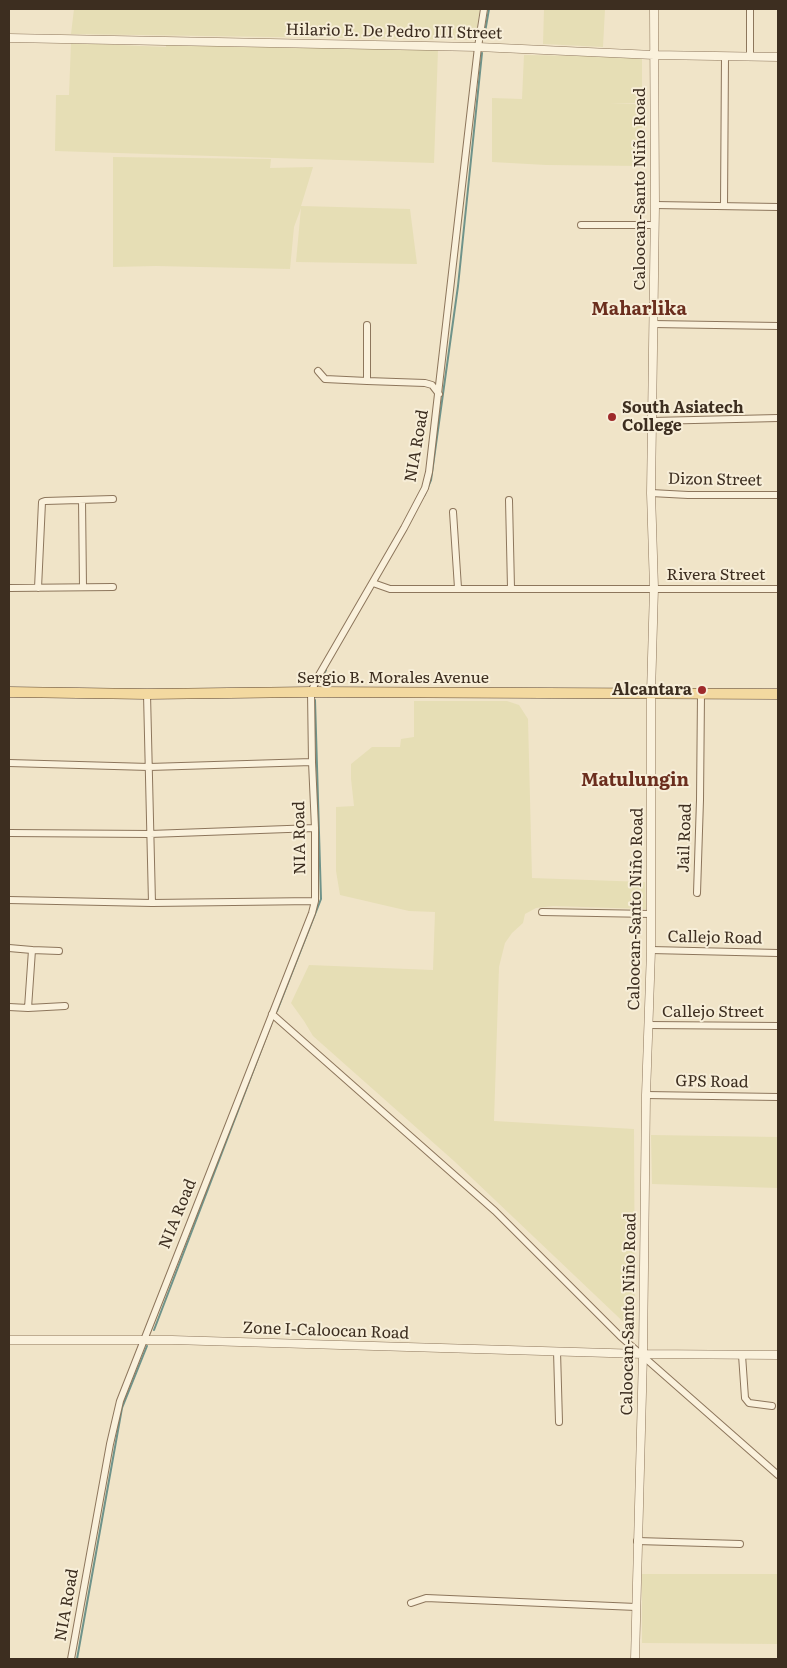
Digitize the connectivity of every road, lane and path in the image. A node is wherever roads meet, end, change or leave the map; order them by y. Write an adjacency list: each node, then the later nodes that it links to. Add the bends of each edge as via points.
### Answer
1 (484, 9): 5 (street, NIA Road)
2 (654, 9): 6 (street, Caloocan-Santo Niño Road)
3 (750, 9): 8 (street)
4 (9, 38): 5 (street, Hilario E. De Pedro III Street)
5 (478, 47): 6 (street, Hilario E. De Pedro III Street); 20 (street, NIA Road)
6 (654, 55): 7 (street, Hilario E. De Pedro III Street); 10 (street, Caloocan-Santo Niño Road)
7 (725, 56): 8 (street, Hilario E. De Pedro III Street); 11 (street)
8 (750, 56): 9 (street, Hilario E. De Pedro III Street)
9 (778, 57)
10 (655, 205): 11 (street); 14 (street, Caloocan-Santo Niño Road)
11 (724, 206): 12 (street)
12 (778, 207)
13 (581, 225): 14 (street)
14 (655, 225): 16 (street, Caloocan-Santo Niño Road)
15 (367, 324): 19 (street)
16 (653, 324): 17 (street); 22 (street, Caloocan-Santo Niño Road)
17 (778, 326)
18 (318, 371): 19 (street, via 324,379)
19 (367, 381): 20 (street, via 425,383 432,385)
20 (439, 394): 29 (street, NIA Road, via 425,488)
21 (778, 418): 22 (street)
22 (652, 420): 23 (street, Caloocan-Santo Niño Road)
23 (651, 493): 24 (street, Dizon Street); 36 (street, Caloocan-Santo Niño Road)
24 (778, 495)
25 (113, 499): 26 (street)
26 (82, 500): 30 (street); 33 (street, via 42,502)
27 (509, 500): 35 (street)
28 (453, 512): 34 (street)
29 (376, 584): 34 (street, Rivera Street, via 390,589); 39 (street, NIA Road, via 318,675)
30 (83, 587): 31 (street); 33 (street)
31 (113, 587)
32 (9, 588): 33 (street)
33 (38, 588)
34 (458, 588): 35 (street, Rivera Street)
35 (511, 588): 36 (street, Rivera Street)
36 (654, 588): 37 (street, Rivera Street); 40 (street, Caloocan-Santo Niño Road)
37 (778, 589)
38 (9, 692): 41 (main road, Sergio B. Morales Avenue)
39 (311, 692): 40 (main road, Sergio B. Morales Avenue); 41 (main road, Sergio B. Morales Avenue); 44 (street, NIA Road)
40 (651, 693): 42 (main road, Sergio B. Morales Avenue); 55 (street, Caloocan-Santo Niño Road)
41 (147, 694): 46 (street)
42 (701, 694): 43 (main road, Sergio B. Morales Avenue); 50 (street, Jail Road)
43 (778, 694)
44 (312, 762): 46 (street); 47 (street, NIA Road)
45 (9, 763): 46 (street)
46 (149, 767): 49 (street)
47 (315, 828): 49 (street); 52 (street, NIA Road)
48 (9, 833): 49 (street)
49 (150, 834): 53 (street)
50 (697, 893)
51 (9, 900): 53 (street)
52 (315, 901): 53 (street); 64 (street, NIA Road)
53 (152, 903)
54 (542, 912): 55 (street)
55 (651, 914): 59 (street, Caloocan-Santo Niño Road)
56 (9, 948): 57 (street)
57 (32, 950): 58 (street); 63 (street)
58 (59, 950)
59 (651, 950): 60 (street, Callejo Road); 65 (street, Caloocan-Santo Niño Road)
60 (778, 953)
61 (65, 1006): 63 (street)
62 (9, 1007): 63 (street)
63 (28, 1008)
64 (272, 1014): 70 (street, NIA Road); 72 (street, via 495,1211 620,1336)
65 (648, 1025): 66 (street, Callejo Street); 67 (street, Caloocan-Santo Niño Road)
66 (778, 1026)
67 (646, 1095): 68 (street, GPS Road); 72 (street, Caloocan-Santo Niño Road)
68 (778, 1097)
69 (9, 1340): 70 (street, Zone I-Caloocan Road)
70 (143, 1340): 71 (street, Zone I-Caloocan Road); 82 (street, NIA Road, via 115,1420)
71 (558, 1351): 72 (street, Zone I-Caloocan Road); 76 (street)
72 (643, 1354): 73 (street, Zone I-Caloocan Road); 77 (street); 78 (street, Caloocan-Santo Niño Road)
73 (742, 1355): 74 (street, Zone I-Caloocan Road); 75 (street, via 744,1398)
74 (778, 1355)
75 (772, 1406)
76 (559, 1422)
77 (778, 1475)
78 (637, 1540): 79 (street); 81 (street, Caloocan-Santo Niño Road)
79 (740, 1544)
80 (411, 1603): 81 (street, via 426,1598)
81 (636, 1607): 83 (street, Caloocan-Santo Niño Road)
82 (71, 1659)
83 (635, 1659)

